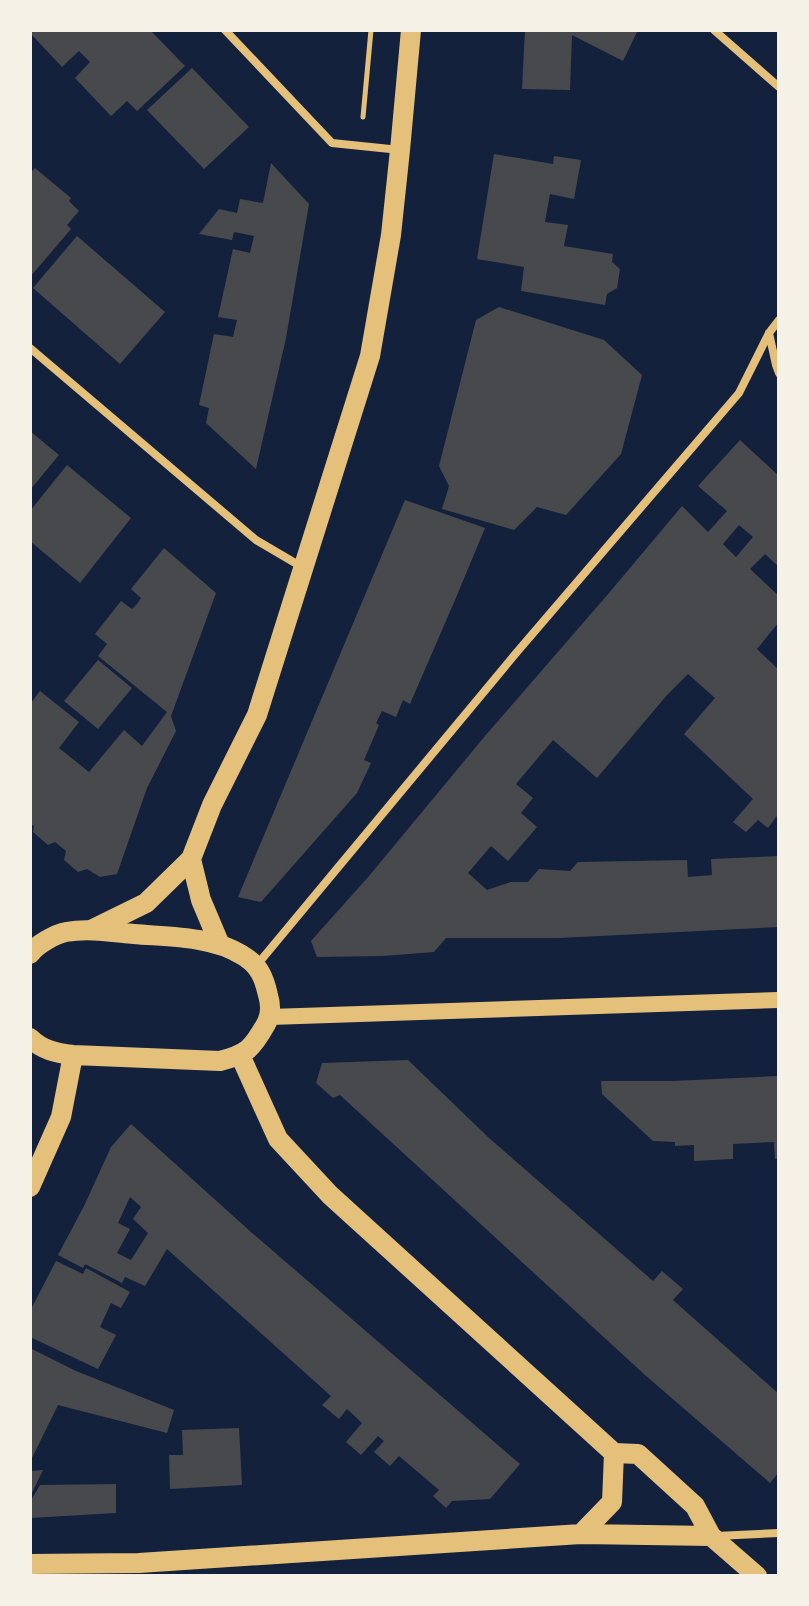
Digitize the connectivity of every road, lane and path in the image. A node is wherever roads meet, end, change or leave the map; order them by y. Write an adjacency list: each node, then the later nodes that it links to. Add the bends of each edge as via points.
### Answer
1 (225, 30): 6 (street, via 332,143)
2 (371, 30): 6 (path)
3 (411, 30): 7 (main road)
4 (714, 30): 5 (street)
5 (779, 87)
6 (360, 146): 7 (street)
7 (400, 150): 12 (main road, via 370,356)
8 (779, 320): 9 (street)
9 (769, 333): 11 (street); 17 (street, via 739,393)
10 (30, 348): 12 (street, via 256,540)
11 (779, 373)
12 (303, 567): 13 (main road, via 257,715)
13 (191, 859): 14 (main road, via 146,903); 15 (main road)
14 (91, 930): 15 (main road); 16 (main road, via 63,932)
15 (220, 945): 17 (main road)
16 (31, 950)
17 (257, 966): 19 (main road)
18 (779, 1000): 19 (main road)
19 (270, 1017): 22 (main road, via 255,1044)
20 (30, 1038): 21 (main road, via 43,1048)
21 (73, 1055): 22 (main road, via 220,1061); 23 (main road, via 61,1117)
22 (240, 1055): 24 (main road, via 278,1139 330,1195)
23 (30, 1187)
24 (614, 1453): 26 (main road, via 612,1502); 27 (main road, via 638,1454 695,1506)
25 (779, 1533): 27 (street)
26 (581, 1534): 27 (main road); 28 (main road, via 154,1562)
27 (711, 1536): 29 (main road)
28 (30, 1564)
29 (757, 1576)

